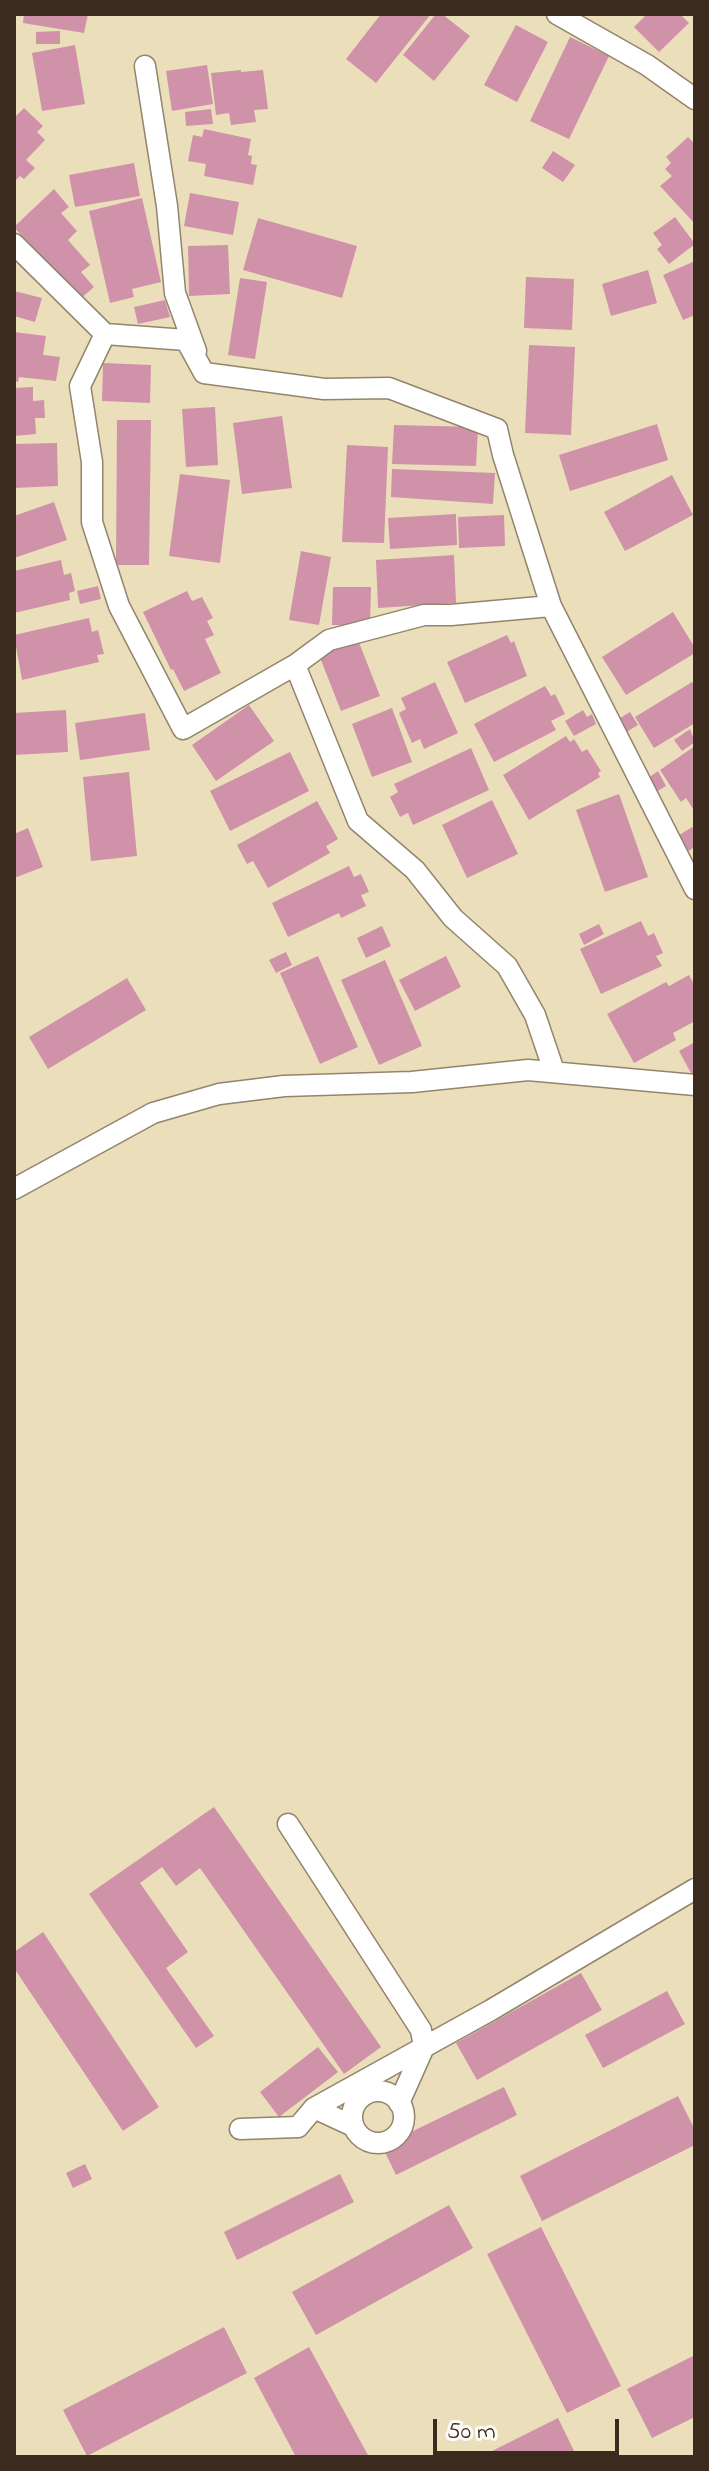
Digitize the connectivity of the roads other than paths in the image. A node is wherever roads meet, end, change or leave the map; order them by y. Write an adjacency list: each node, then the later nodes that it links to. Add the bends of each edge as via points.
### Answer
1 (557, 14): 3 (street)
2 (145, 66): 6 (street, via 175,293)
3 (695, 99)
4 (14, 244): 5 (street)
5 (105, 334): 6 (street, via 186,340); 8 (street, via 80,386 92,462 92,522 119,606 183,729)
6 (204, 373): 7 (street, via 324,389 389,388 497,429)
7 (551, 606): 8 (street, via 424,615 329,640); 9 (street)
8 (295, 665): 10 (street, via 358,821 415,870 453,918 507,966 535,1015)
9 (695, 889)
10 (554, 1071): 11 (street); 12 (street, via 219,1094 153,1113)
11 (695, 1085)
12 (14, 1189)
13 (288, 1824): 15 (street, via 421,2030)
14 (695, 1889): 15 (street)
15 (424, 2047): 16 (street); 17 (street)
16 (399, 2103): 18 (street, via 384,2092 366,2094 354,2108); 18 (street, via 402,2126 390,2140 365,2140)
17 (314, 2108): 18 (street); 19 (street, via 298,2127)
18 (353, 2126)
19 (240, 2129)

